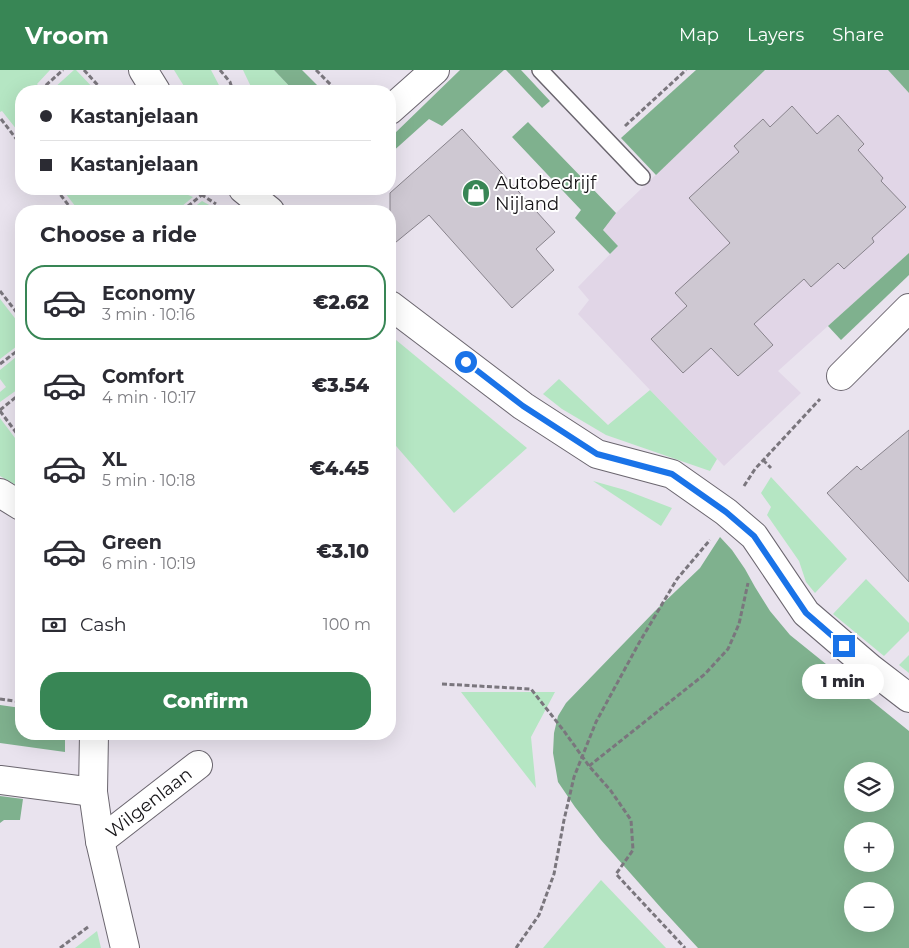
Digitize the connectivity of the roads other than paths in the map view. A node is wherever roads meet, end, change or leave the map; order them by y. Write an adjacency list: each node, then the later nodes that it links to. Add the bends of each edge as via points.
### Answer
1 (143, 70): 4 (street)
2 (435, 70): 5 (street)
3 (540, 70): 6 (lane)
4 (152, 85)
5 (396, 105)
6 (642, 177)
7 (250, 195): 8 (street)
8 (263, 205)
9 (909, 308): 11 (street)
10 (396, 310): 14 (street, via 523,406 597,454 672,474 726,512 754,536 806,613)
11 (840, 376)
12 (0, 493): 13 (street)
13 (15, 502)
14 (909, 698)
15 (94, 740): 18 (street, Wilgenlaan)
16 (198, 764): 19 (street, Wilgenlaan)
17 (0, 780): 18 (street)
18 (93, 792): 19 (street, Wilgenlaan)
19 (100, 840): 20 (street, Wilgenlaan)
20 (125, 948)

